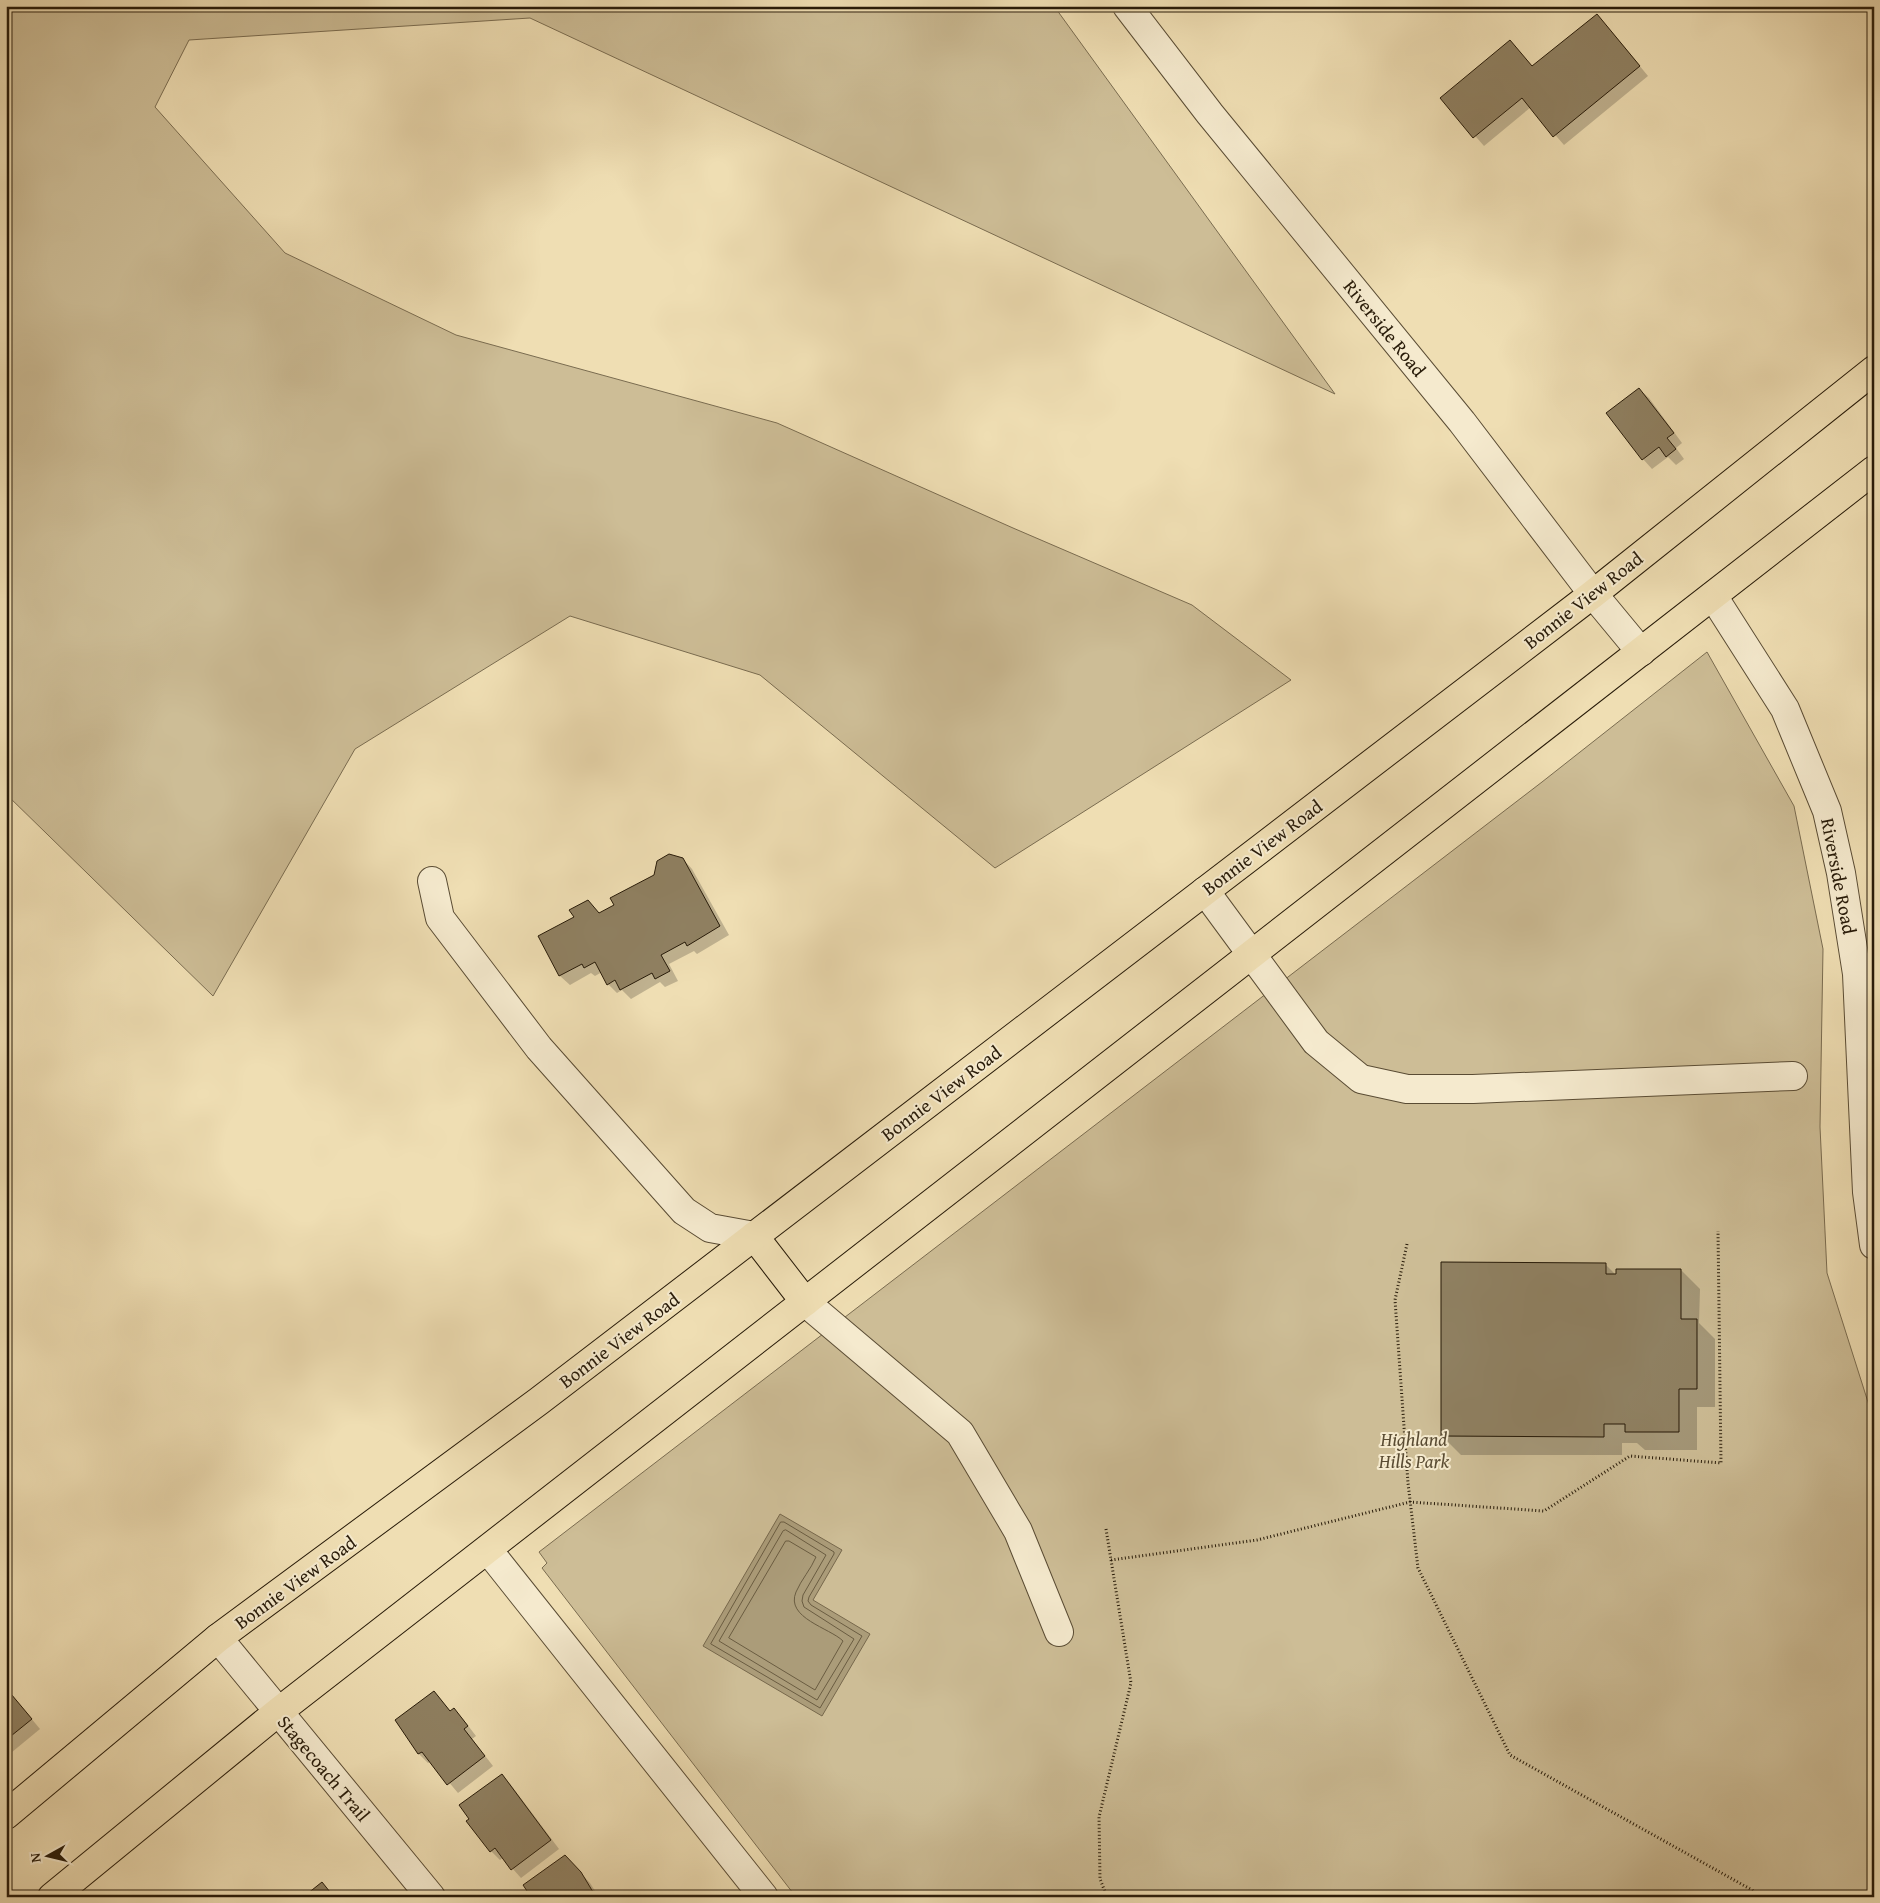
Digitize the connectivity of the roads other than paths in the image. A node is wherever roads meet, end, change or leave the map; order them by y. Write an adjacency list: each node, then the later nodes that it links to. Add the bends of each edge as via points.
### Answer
1 (1127, 6): 4 (street, Riverside Road, via 1210,114 1462,422)
2 (1874, 370): 4 (main road, Bonnie View Road)
3 (1874, 470): 5 (main road)
4 (1592, 594): 6 (street, Riverside Road); 8 (main road, Bonnie View Road)
5 (1713, 596): 6 (main road); 12 (street, Riverside Road, via 1785,709 1827,811 1841,873 1857,974 1867,1192)
6 (1641, 652): 9 (main road)
7 (432, 881): 11 (street, via 440,918 534,1040 684,1211 710,1228)
8 (1205, 891): 9 (street); 11 (main road, Bonnie View Road)
9 (1253, 955): 10 (street, via 1316,1042 1360,1079 1406,1089 1473,1089); 13 (main road)
10 (1793, 1076)
11 (754, 1236): 13 (main road); 16 (main road, Bonnie View Road, via 540,1401)
12 (1874, 1245)
13 (805, 1302): 14 (main road); 15 (street, via 960,1433 1018,1532)
14 (488, 1550): 17 (main road); 21 (street)
15 (1059, 1632)
16 (218, 1638): 17 (street, Stagecoach Trail); 18 (main road, Bonnie View Road)
17 (278, 1712): 19 (main road); 20 (street, Stagecoach Trail)
18 (6, 1815)
19 (52, 1897)
20 (431, 1897)
21 (764, 1897)

